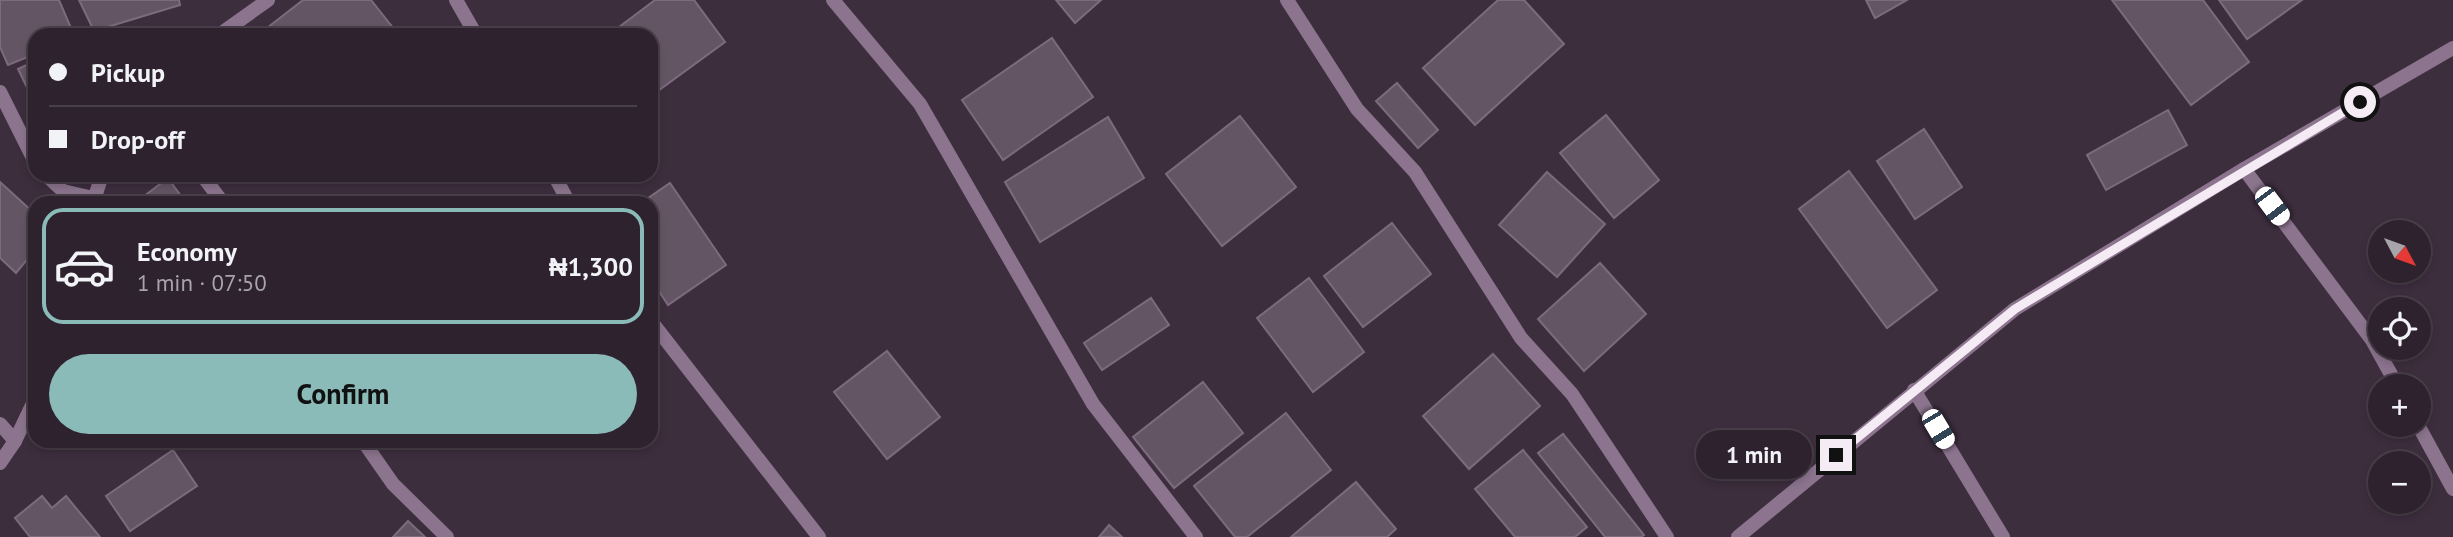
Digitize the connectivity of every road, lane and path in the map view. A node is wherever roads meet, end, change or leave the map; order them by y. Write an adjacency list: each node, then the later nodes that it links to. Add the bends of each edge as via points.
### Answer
1 (268, 0): 5 (street)
2 (456, 0): 6 (street)
3 (833, 0): 25 (street, via 920,104 1093,404)
4 (1287, 0): 26 (street, via 1357,109 1415,172 1521,338 1572,394)
5 (229, 28)
6 (472, 28)
7 (2453, 47): 10 (street)
8 (0, 92): 9 (street)
9 (28, 148)
10 (2244, 169): 14 (street, via 2372,340); 15 (street, via 2015,309)
11 (53, 182): 12 (street)
12 (80, 196)
13 (658, 330): 24 (street)
14 (2391, 374)
15 (1914, 390): 27 (street); 28 (street)
16 (28, 414): 19 (street)
17 (0, 424): 19 (street)
18 (2425, 437): 22 (street)
19 (15, 441): 21 (street)
20 (368, 448): 23 (street, via 393,484)
21 (0, 463)
22 (2453, 489)
23 (447, 537)
24 (819, 537)
25 (1196, 537)
26 (1667, 537)
27 (1738, 537)
28 (2003, 537)

